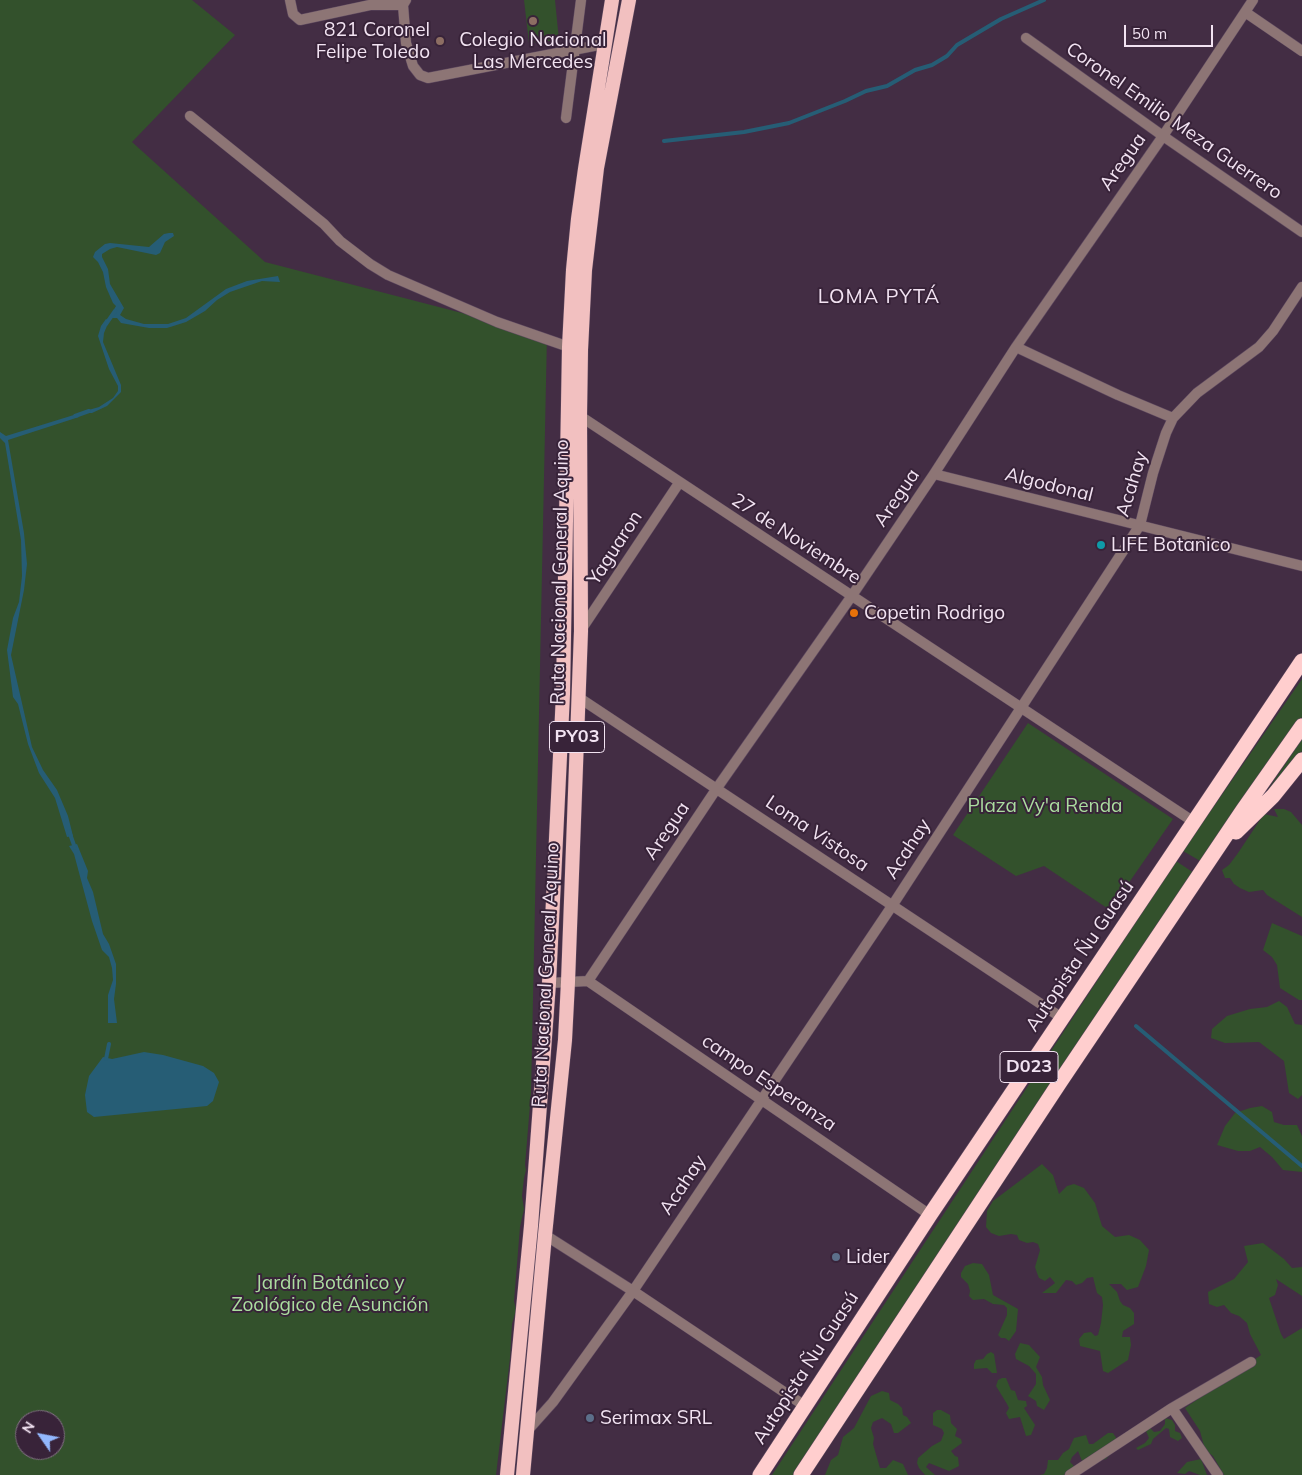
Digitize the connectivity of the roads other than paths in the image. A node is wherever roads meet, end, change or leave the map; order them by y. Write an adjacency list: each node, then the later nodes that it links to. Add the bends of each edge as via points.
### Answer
1 (290, 0): 6 (street, via 293,14 300,20 370,5)
2 (581, 0): 10 (street)
3 (612, 0): 9 (highway, Ruta Nacional General Aquino / PY03)
4 (628, 0): 19 (highway, Ruta Nacional General Aquino / PY03, via 590,220)
5 (1254, 0): 7 (street, Aregua)
6 (405, 2): 10 (street, via 406,43 413,66 420,75 428,78)
7 (1245, 12): 11 (street); 14 (street, Aregua)
8 (1026, 38): 14 (street, Coronel Emilio Meza Guerrero)
9 (604, 44): 10 (street); 17 (highway, Ruta Nacional General Aquino / PY03, via 578,218)
10 (576, 50): 13 (street)
11 (1302, 51)
12 (190, 116): 17 (street, via 324,224 340,241 388,275 497,322)
13 (566, 118)
14 (1162, 136): 15 (street, Coronel Emilio Meza Guerrero); 18 (street, Aregua)
15 (1302, 232)
16 (1302, 287): 20 (street, Acahay, via 1260,347 1197,393)
17 (569, 347): 38 (highway, Ruta Nacional General Aquino / PY03, via 563,694)
18 (1016, 347): 20 (street); 21 (street, Aregua)
19 (580, 416): 22 (street, 27 de Noviembre); 26 (highway, Ruta Nacional General Aquino / PY03)
20 (1173, 418): 23 (street, Acahay, via 1153,473)
21 (934, 474): 23 (street, Algodonal); 25 (street, Aregua)
22 (678, 483): 25 (street, 27 de Noviembre); 26 (street, Yaguaron)
23 (1140, 525): 24 (street, Algodonal); 29 (street, Acahay)
24 (1302, 566)
25 (851, 597): 29 (street, 27 de Noviembre); 32 (street, Aregua)
26 (581, 631): 28 (highway, Ruta Nacional General Aquino / PY03)
27 (1302, 660): 33 (highway, Autopista Ñu Guasú / D023)
28 (578, 697): 32 (street, Loma Vistosa); 37 (highway, Ruta Nacional General Aquino / PY03)
29 (1020, 709): 33 (street, 27 de Noviembre); 35 (street, Acahay)
30 (1302, 726): 34 (highway, D023)
31 (1302, 760): 34 (highway, via 1273,796)
32 (717, 788): 35 (street, Loma Vistosa); 36 (street, Aregua)
33 (1194, 822): 39 (highway, Autopista Ñu Guasú / D023)
34 (1214, 854): 51 (highway, D023)
35 (892, 906): 39 (street, Loma Vistosa); 40 (street, Acahay)
36 (588, 981): 37 (street); 40 (street, campo Esperanza)
37 (568, 982): 38 (street); 42 (highway, Ruta Nacional General Aquino / PY03)
38 (549, 984): 48 (highway, Ruta Nacional General Aquino / PY03, via 531,1226)
39 (1062, 1018): 41 (highway, Autopista Ñu Guasú / D023)
40 (761, 1099): 41 (street, campo Esperanza); 43 (street, Acahay)
41 (930, 1215): 45 (highway, Autopista Ñu Guasú / D023)
42 (544, 1235): 43 (street); 47 (highway, Ruta Nacional General Aquino / PY03)
43 (633, 1290): 45 (street); 47 (street, Acahay, via 554,1402)
44 (1251, 1362): 46 (street)
45 (805, 1406): 50 (highway, Autopista Ñu Guasú / D023)
46 (1172, 1408): 52 (street); 53 (street)
47 (528, 1430): 49 (highway, Ruta Nacional General Aquino / PY03)
48 (507, 1475)
49 (523, 1475)
50 (760, 1475)
51 (801, 1475)
52 (1070, 1475)
53 (1218, 1475)

